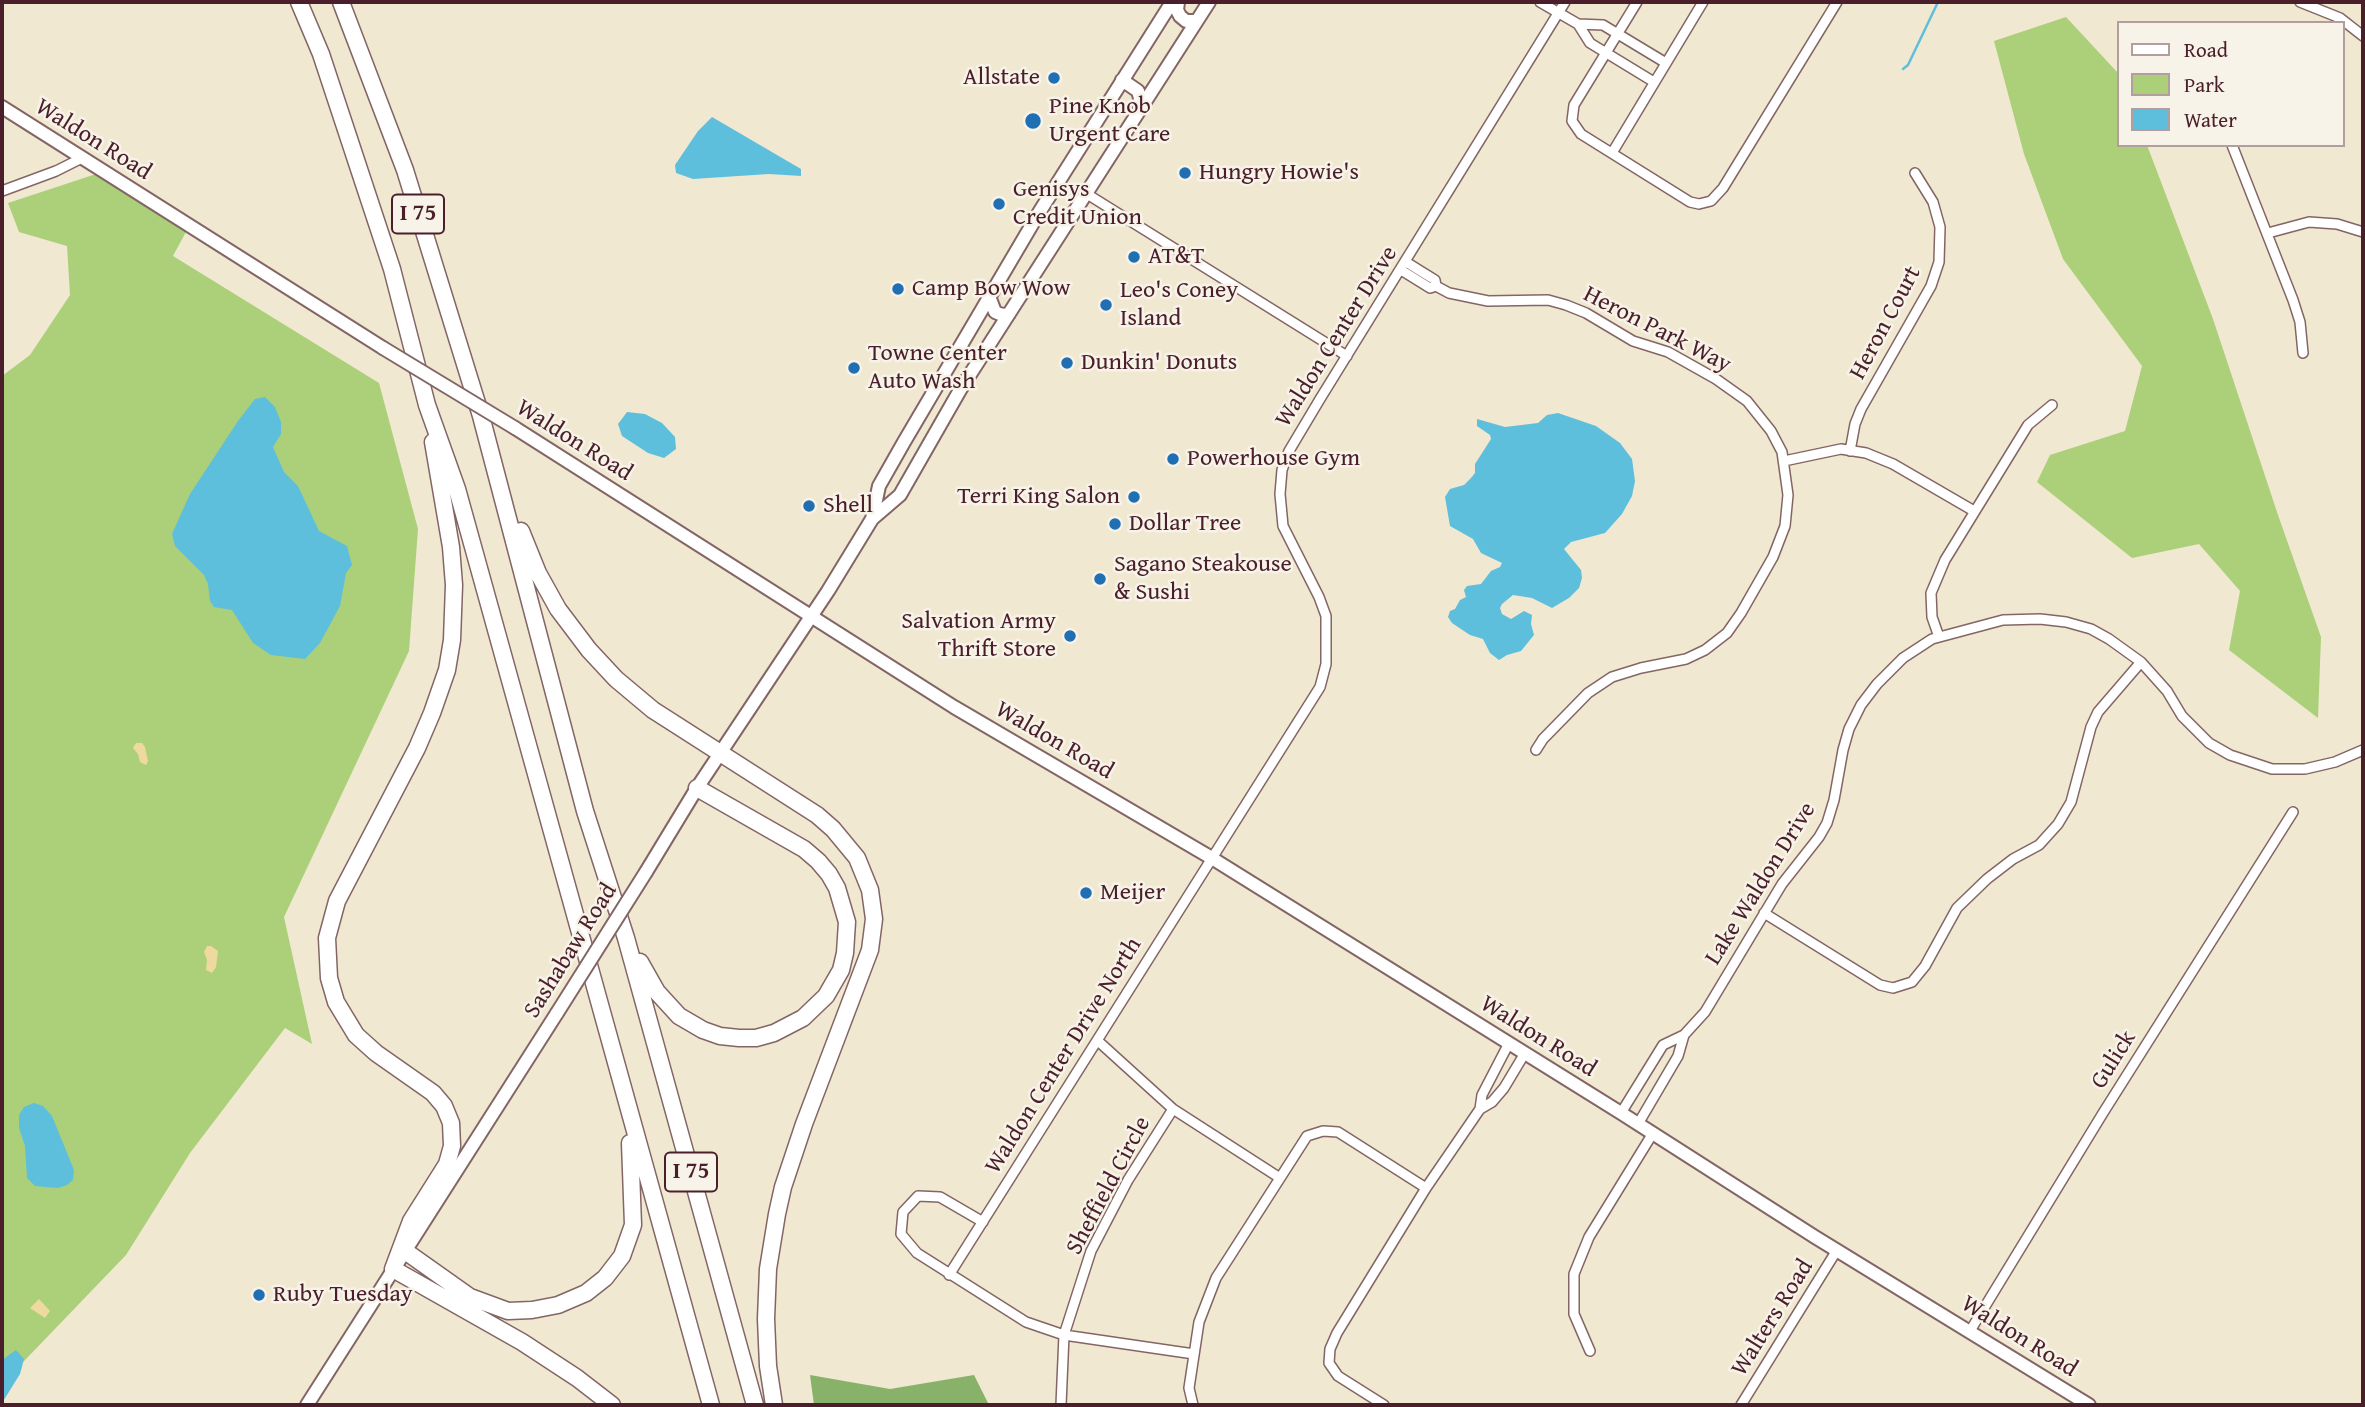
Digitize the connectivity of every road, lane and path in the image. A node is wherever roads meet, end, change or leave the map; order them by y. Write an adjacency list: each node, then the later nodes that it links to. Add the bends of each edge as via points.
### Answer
1 (299, 2): 38 (highway, I 75, via 321,54 392,269)
2 (341, 2): 40 (highway, I 75, via 405,170)
3 (1172, 2): 21 (street, Sashabaw Road)
4 (1178, 2): 15 (street, via 1180,16)
5 (1209, 2): 15 (street, Sashabaw Road)
6 (1540, 2): 12 (street)
7 (1565, 2): 12 (street, Waldon Center Drive)
8 (1637, 2): 17 (street)
9 (1703, 2): 20 (street)
10 (1837, 2): 26 (street, via 1711,201 1690,202)
11 (2300, 2): 13 (street)
12 (1559, 13): 16 (street); 33 (street, Waldon Center Drive)
13 (2344, 21)
14 (2344, 21): 18 (street)
15 (1196, 22): 24 (street, Sashabaw Road)
16 (1578, 24): 17 (street, via 1598,23); 19 (street, via 1588,41)
17 (1617, 34): 19 (street); 20 (street)
18 (2363, 36)
19 (1606, 53): 22 (street); 26 (street, via 1571,116 1577,130)
20 (1665, 63): 22 (street)
21 (1122, 80): 24 (street, via 1138,91); 34 (street, Sashabaw Road)
22 (1654, 82): 26 (street)
23 (2, 107): 27 (street, Waldon Road)
24 (1139, 111): 30 (street, Sashabaw Road)
25 (2233, 147): 32 (street)
26 (1612, 153)
27 (82, 158): 29 (street); 47 (street, Waldon Road, bridge)
28 (1915, 173): 42 (street, Heron Court, via 1933,202 1940,227 1939,262 1931,286 1861,409)
29 (2, 191)
30 (1087, 194): 35 (street, Sashabaw Road); 37 (street)
31 (2363, 232): 32 (street, via 2337,223 2309,222)
32 (2268, 233): 36 (street, via 2300,322)
33 (1404, 265): 37 (street, Waldon Center Drive); 44 (street, Heron Park Way, via 1435,280 1436,286 1449,293 1566,305 1633,341 1668,352 1747,401 1771,431)
34 (989, 296): 35 (street, via 995,312); 41 (street, Sashabaw Road)
35 (1009, 314): 43 (street, Sashabaw Road)
36 (2303, 353)
37 (1348, 356): 55 (street, Waldon Center Drive, via 1289,451 1279,494 1283,526 1326,616 1326,664 1320,687)
38 (427, 405): 62 (highway, I 75, via 457,489); 73 (highway, via 454,585 447,670 417,748 340,894 327,945 332,990 348,1024 370,1049 433,1093 451,1123 449,1158 411,1221)
39 (2052, 405): 45 (street, via 2028,425)
40 (485, 430): 52 (highway, via 523,538 558,609 600,663 634,696); 57 (highway, I 75, via 585,811)
41 (904, 442): 43 (street); 46 (street, Sashabaw Road, via 879,486)
42 (1850, 451): 44 (street, via 1831,450); 45 (street, via 1894,464)
43 (924, 453): 46 (street, Sashabaw Road, via 900,495)
44 (1784, 461): 50 (street, Heron Park Way, via 1785,526 1773,557 1727,633 1686,659 1612,677 1588,693)
45 (1974, 511): 48 (street, via 1931,593)
46 (872, 519): 47 (street, Sashabaw Road)
47 (812, 616): 52 (street, Sashabaw Road); 55 (street, Waldon Road, via 954,707)
48 (1939, 637): 49 (street, Lake Waldon Drive, via 2003,620 2066,622 2091,629); 56 (street, Lake Waldon Drive, via 1903,658 1861,705 1849,729 1827,823)
49 (2141, 662): 51 (street, Lake Waldon Drive, via 2209,743 2251,764 2305,769); 56 (street, via 2098,712 2071,802 2058,824 2039,845 2013,859 1957,908 1912,982 1893,988 1880,985)
50 (1536, 750)
51 (2363, 750)
52 (719, 754): 53 (street, Sashabaw Road); 83 (highway, via 833,829 864,873 874,919 866,964 804,1124 777,1214 766,1319)
53 (697, 788): 57 (highway, via 804,849 829,874 846,922 841,970 826,996 789,1027 756,1038 720,1036 691,1024 666,1003); 72 (street, Sashabaw Road, bridge)
54 (2293, 812): 75 (street, Gulick)
55 (1210, 857): 59 (street, Waldon Center Drive North); 60 (street, Waldon Road)
56 (1764, 913): 58 (street, Lake Waldon Drive, via 1705,1012)
57 (626, 938): 82 (highway, I 75)
58 (1684, 1035): 65 (street, Lake Waldon Drive, via 1663,1045); 66 (street, Lake Waldon Drive, via 1678,1056)
59 (1098, 1041): 63 (street); 70 (street, Waldon Center Drive North)
60 (1509, 1044): 61 (street, Waldon Road); 64 (street, via 1482,1095)
61 (1525, 1054): 64 (street, via 1504,1088); 65 (street, Waldon Road)
62 (624, 1092): 72 (highway, via 633,1225 622,1256 586,1293 558,1306 508,1311 470,1297); 81 (highway, I 75)
63 (1173, 1109): 68 (street); 76 (street, Sheffield Circle, via 1091,1251)
64 (1480, 1109): 69 (street)
65 (1621, 1113): 66 (street, Waldon Road)
66 (1638, 1124): 67 (street, Waldon Road)
67 (1653, 1133): 71 (street, Waldon Road); 77 (street, via 1589,1237 1574,1274 1574,1314)
68 (1280, 1178): 69 (street, via 1307,1136 1338,1132); 78 (street, via 1216,1278 1199,1322)
69 (1426, 1188): 86 (street, via 1329,1349 1329,1363 1338,1376)
70 (983, 1222): 74 (street, Waldon Center Drive North); 74 (street, via 940,1197 918,1196 903,1212 901,1234 917,1253)
71 (1837, 1250): 75 (street, Waldon Road); 87 (street, Walters Road)
72 (405, 1251): 73 (street, Sashabaw Road)
73 (393, 1269): 79 (street, Sashabaw Road); 80 (highway, via 522,1342)
74 (949, 1275): 76 (street, via 1026,1322)
75 (1970, 1331): 88 (street, Waldon Road)
76 (1064, 1335): 78 (street); 84 (street, Sheffield Circle)
77 (1590, 1351)
78 (1195, 1354): 85 (street, via 1189,1388)
79 (307, 1405)
80 (612, 1405)
81 (711, 1405)
82 (755, 1405)
83 (774, 1405)
84 (1061, 1405)
85 (1193, 1405)
86 (1384, 1405)
87 (1741, 1405)
88 (2089, 1405)

